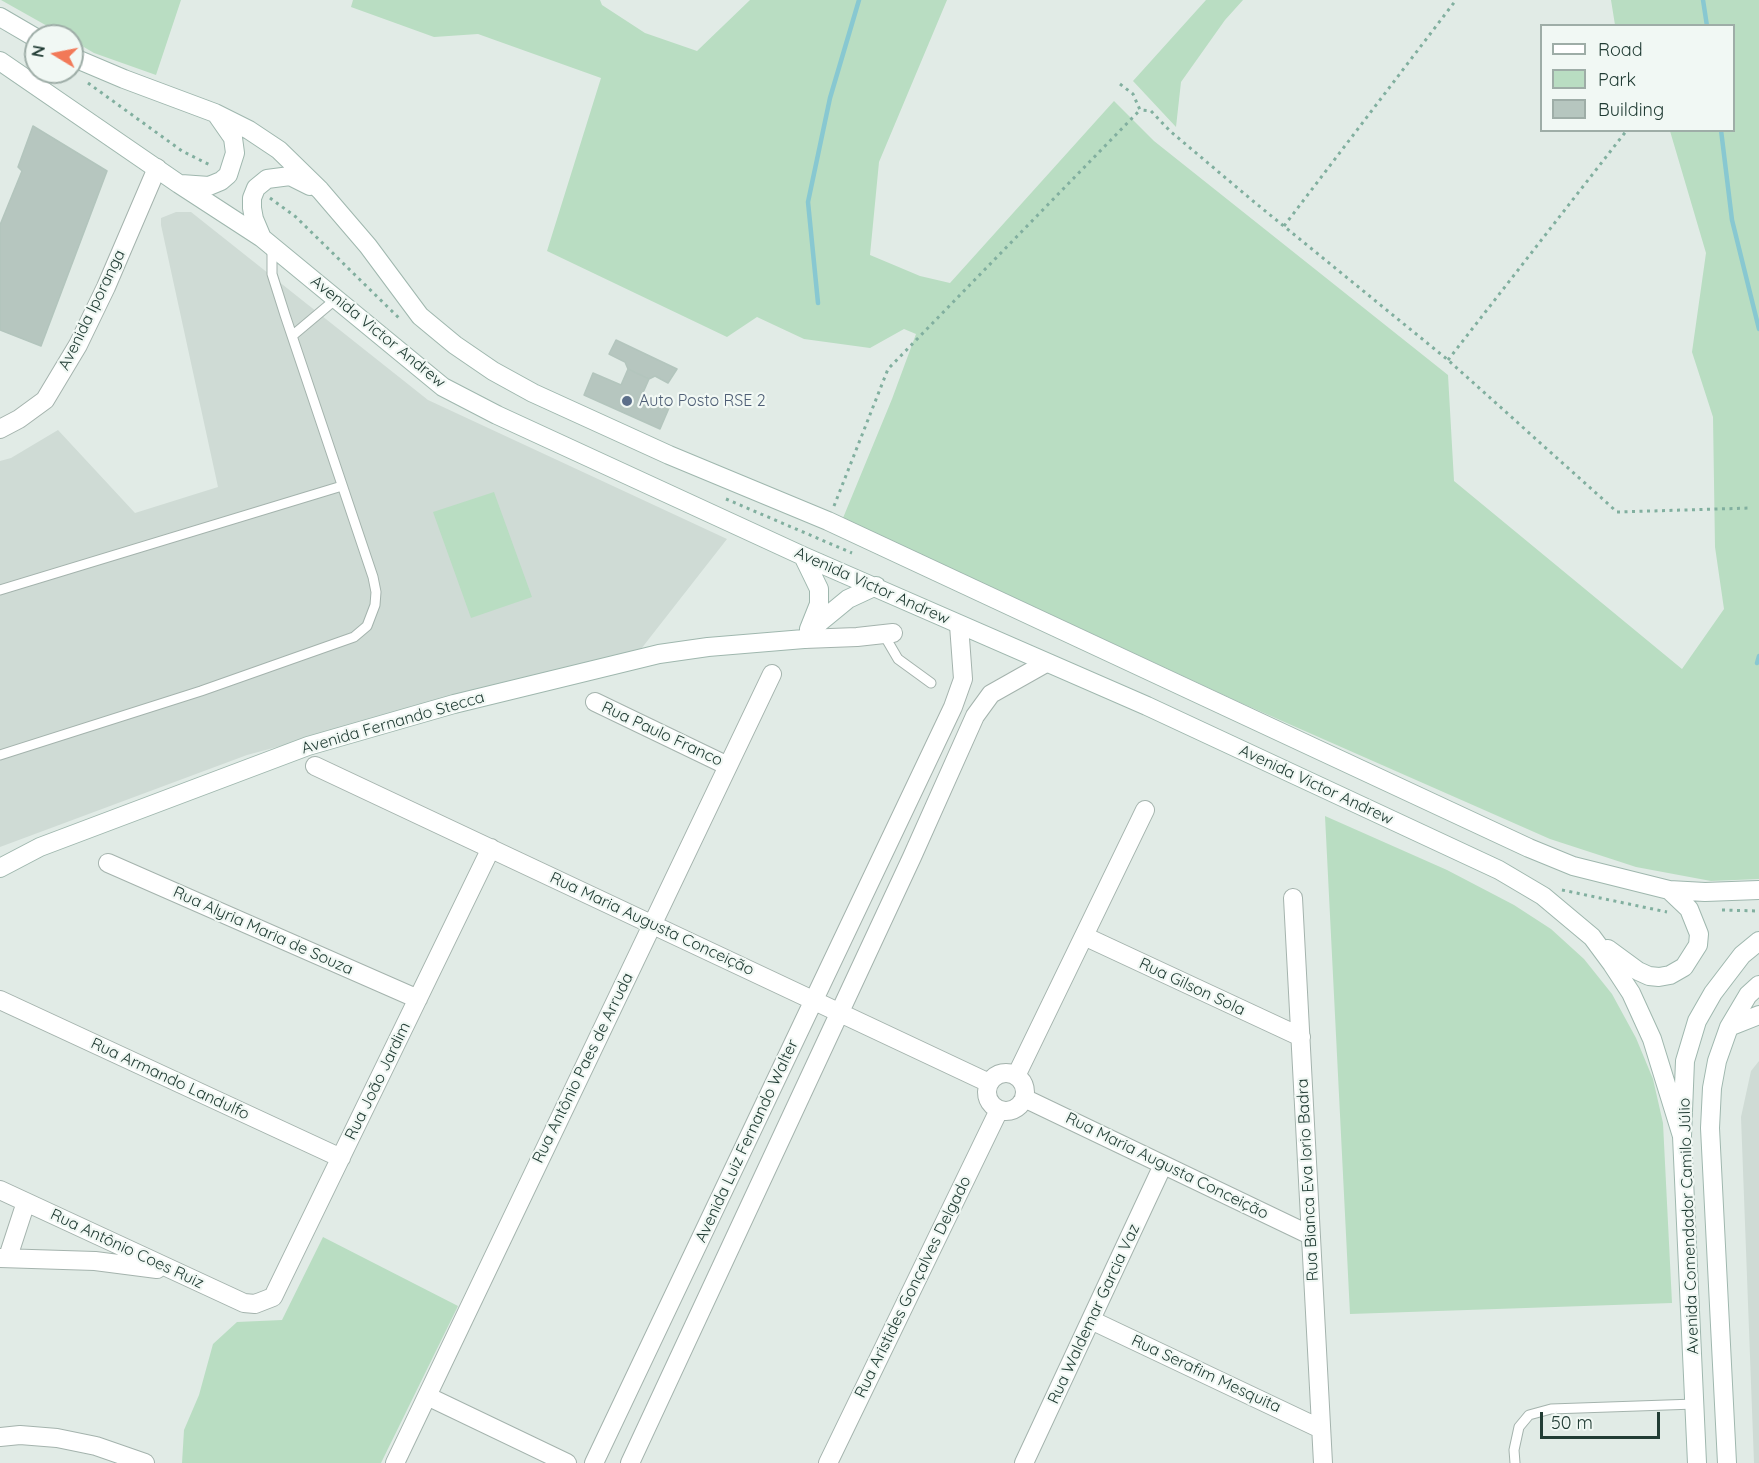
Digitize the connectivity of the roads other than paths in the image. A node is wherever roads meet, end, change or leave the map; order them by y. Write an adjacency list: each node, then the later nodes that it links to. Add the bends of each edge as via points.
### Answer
1 (0, 16): 2 (street)
2 (24, 31)
3 (0, 61): 6 (street, Avenida Victor Andrew)
4 (84, 62): 5 (street, Avenida Victor Andrew)
5 (216, 113): 7 (street, via 233,138 235,153 228,174 208,186); 8 (street, Avenida Victor Andrew, via 279,150)
6 (157, 168): 7 (street, Avenida Victor Andrew); 12 (street, Avenida Iporanga, via 106,287 45,400)
7 (179, 184): 9 (street, Avenida Victor Andrew)
8 (320, 190): 9 (street, via 290,176 276,177 256,188 252,198 254,219); 33 (street, Avenida Victor Andrew, via 420,316 493,371 533,393 669,455 828,520 1528,848 1573,866)
9 (267, 242): 10 (street, Avenida Victor Andrew); 11 (lane, via 272,273)
10 (336, 299): 11 (lane); 14 (street, Avenida Victor Andrew, via 443,387)
11 (292, 336): 13 (lane)
12 (0, 429)
13 (342, 486): 16 (lane); 24 (lane, via 376,592 372,616 354,637)
14 (803, 556): 15 (street, Avenida Victor Andrew); 19 (street, via 819,589 815,618)
15 (876, 586): 17 (street, Avenida Victor Andrew); 19 (street, via 848,599)
16 (0, 590)
17 (959, 625): 20 (street, Avenida Victor Andrew); 28 (street, Avenida Luiz Fernando Walter, via 963,678)
18 (888, 634): 19 (street, Avenida Fernando Stecca); 22 (lane, via 898,659)
19 (804, 639): 32 (street, Avenida Fernando Stecca, via 659,654 436,709 308,746 40,847)
20 (1046, 663): 30 (street, Avenida Luiz Fernando Walter, via 991,694 975,716); 38 (street, Avenida Victor Andrew, via 1499,870 1543,896)
21 (772, 674): 25 (street, Rua Antônio Paes de Arruda)
22 (931, 683)
23 (595, 702): 25 (street, Rua Paulo Franco)
24 (0, 755)
25 (729, 765): 36 (street, Rua Antônio Paes de Arruda)
26 (315, 766): 29 (street, Rua Maria Augusta Conceição)
27 (1145, 810): 37 (street)
28 (900, 820): 30 (street, Avenida Luiz Fernando Walter, via 907,818 913,825); 43 (street, Avenida Luiz Fernando Walter)
29 (491, 848): 36 (street, Rua Maria Augusta Conceição); 41 (street, Rua João Jardim)
30 (912, 857): 44 (street, Avenida Luiz Fernando Walter)
31 (108, 862): 41 (street, Rua Alyria Maria de Souza)
32 (0, 868)
33 (1669, 890): 34 (street, Avenida Victor Andrew); 38 (street, via 1689,909 1699,934 1698,945 1684,967 1670,975 1649,976)
34 (1759, 890)
35 (1293, 898): 47 (street, Rua Bianca Eva Iorio Badra)
36 (652, 924): 43 (street, Rua Maria Augusta Conceição); 62 (street, Rua Antônio Paes de Arruda)
37 (1084, 936): 47 (street, Rua Gilson Sola); 48 (street)
38 (1592, 937): 52 (street, Avenida Victor Andrew, via 1631,993 1648,1030)
39 (1759, 941): 52 (street, Avenida Comendador Camilo Júlio, via 1742,955 1697,1021 1685,1062)
40 (1759, 985): 46 (street, Avenida Comendador Camilo Júlio, via 1748,995)
41 (418, 999): 53 (street, Rua João Jardim)
42 (0, 1000): 53 (street, Rua Armando Landulfo)
43 (814, 1001): 44 (street, Rua Maria Augusta Conceição); 69 (street, Avenida Luiz Fernando Walter)
44 (839, 1013): 49 (street, Rua Maria Augusta Conceição); 70 (street, Avenida Luiz Fernando Walter)
45 (1759, 1015): 46 (street)
46 (1729, 1027): 76 (street, Avenida Comendador Camilo Júlio, via 1717,1061 1710,1128)
47 (1301, 1037): 57 (street, Rua Bianca Eva Iorio Badra)
48 (1016, 1076): 49 (street, via 1004,1073); 50 (street, via 1023,1085)
49 (989, 1083): 51 (street, via 987,1096)
50 (1024, 1098): 51 (street, via 1011,1110); 54 (street, Rua Maria Augusta Conceição)
51 (999, 1110): 71 (street, Rua Aristides Gonçalves Delgado)
52 (1682, 1136): 63 (street, Avenida Comendador Camilo Júlio)
53 (341, 1158): 60 (street, Rua João Jardim, via 273,1297)
54 (1163, 1165): 57 (street, Rua Maria Augusta Conceição); 61 (street, Rua Waldemar Garcia Vaz)
55 (0, 1190): 56 (street, Rua Antônio Coes Ruiz)
56 (26, 1202): 58 (street); 59 (street, Rua Antônio Coes Ruiz)
57 (1310, 1234): 64 (street, Rua Bianca Eva Iorio Badra)
58 (4, 1258): 59 (street, via 95,1261)
59 (175, 1272): 60 (street, Rua Antônio Coes Ruiz, via 244,1304)
60 (255, 1304)
61 (1091, 1320): 64 (street, Rua Serafim Mesquita); 72 (street, Rua Waldemar Garcia Vaz)
62 (427, 1396): 67 (street, Rua Antônio Paes de Arruda); 68 (street)
63 (1695, 1404): 74 (lane, via 1551,1409 1529,1414 1519,1427); 75 (street, Avenida Comendador Camilo Júlio)
64 (1321, 1429): 73 (street, Rua Bianca Eva Iorio Badra)
65 (0, 1437): 66 (street, via 57,1438)
66 (145, 1463)
67 (395, 1463)
68 (567, 1463)
69 (594, 1463)
70 (630, 1463)
71 (828, 1463)
72 (1024, 1463)
73 (1323, 1463)
74 (1515, 1463)
75 (1697, 1463)
76 (1728, 1463)

